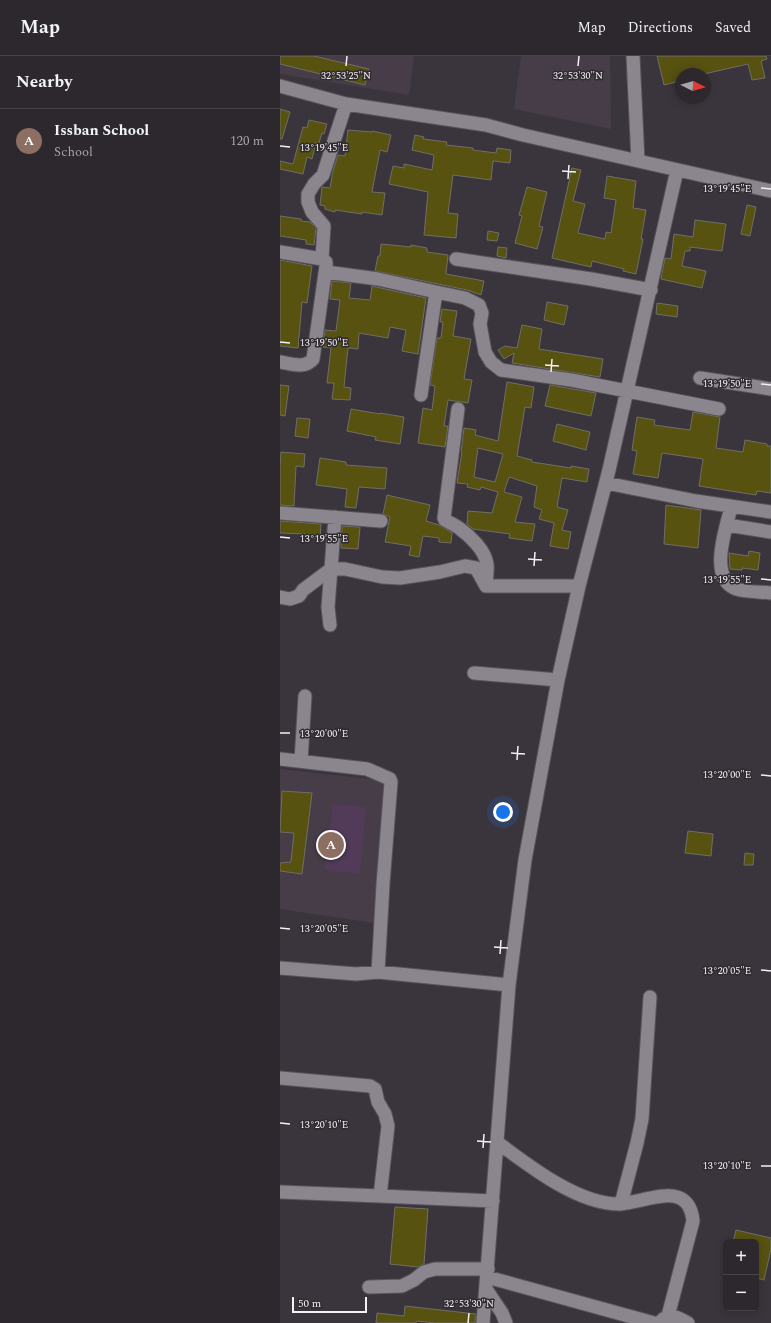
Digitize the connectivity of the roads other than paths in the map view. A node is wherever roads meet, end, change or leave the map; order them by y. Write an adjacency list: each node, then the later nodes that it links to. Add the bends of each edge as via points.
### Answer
1 (633, 56): 4 (street)
2 (280, 86): 3 (street)
3 (346, 104): 4 (street, via 486,125); 9 (street, via 323,175 308,194 312,212 324,226)
4 (638, 161): 5 (street)
5 (677, 170): 6 (street); 10 (street)
6 (771, 191)
7 (280, 252): 9 (street)
8 (456, 259): 10 (street)
9 (324, 266): 11 (street); 12 (street, via 313,359 305,365)
10 (651, 290): 15 (street)
11 (436, 292): 15 (street, via 465,298 479,306 482,312 480,324 485,352 497,368); 16 (street)
12 (280, 362)
13 (700, 378): 14 (street)
14 (771, 389)
15 (627, 392): 18 (street); 19 (street)
16 (421, 395)
17 (458, 409): 28 (street, via 444,518 468,535 483,554 488,566)
18 (719, 409)
19 (606, 483): 20 (street); 29 (street)
20 (731, 507): 21 (street); 25 (street)
21 (771, 512)
22 (280, 513): 23 (street)
23 (335, 517): 24 (street); 27 (street)
24 (381, 521)
25 (727, 525): 26 (street); 30 (street, via 721,555 721,572 728,584 739,590)
26 (771, 532)
27 (331, 569): 28 (street, via 400,578 465,566 476,568); 31 (street, via 303,590 299,596 290,599); 32 (street, via 328,607)
28 (486, 586): 29 (street)
29 (579, 586): 34 (street)
30 (771, 593)
31 (280, 597)
32 (330, 626)
33 (474, 673): 34 (street)
34 (558, 680): 40 (street, via 525,860)
35 (305, 696): 37 (street)
36 (280, 759): 37 (street)
37 (301, 761): 39 (street, via 367,769 387,776 392,782)
38 (280, 968): 39 (street, via 356,974)
39 (378, 972): 40 (street)
40 (509, 985): 43 (street)
41 (650, 997): 47 (street, via 642,1119)
42 (280, 1078): 45 (street, via 370,1086 375,1089 388,1126)
43 (497, 1142): 46 (street); 47 (street, via 557,1183 599,1202)
44 (280, 1192): 45 (street)
45 (380, 1196): 46 (street)
46 (493, 1201): 48 (street)
47 (621, 1204): 50 (street, via 673,1196 681,1198 691,1210 692,1227)
48 (487, 1278): 49 (street, via 435,1269 424,1272 402,1286); 51 (street); 52 (street); 53 (street)
49 (369, 1287)
50 (664, 1319): 54 (street, via 677,1317)
51 (483, 1323)
52 (506, 1323)
53 (654, 1323)
54 (688, 1323)

